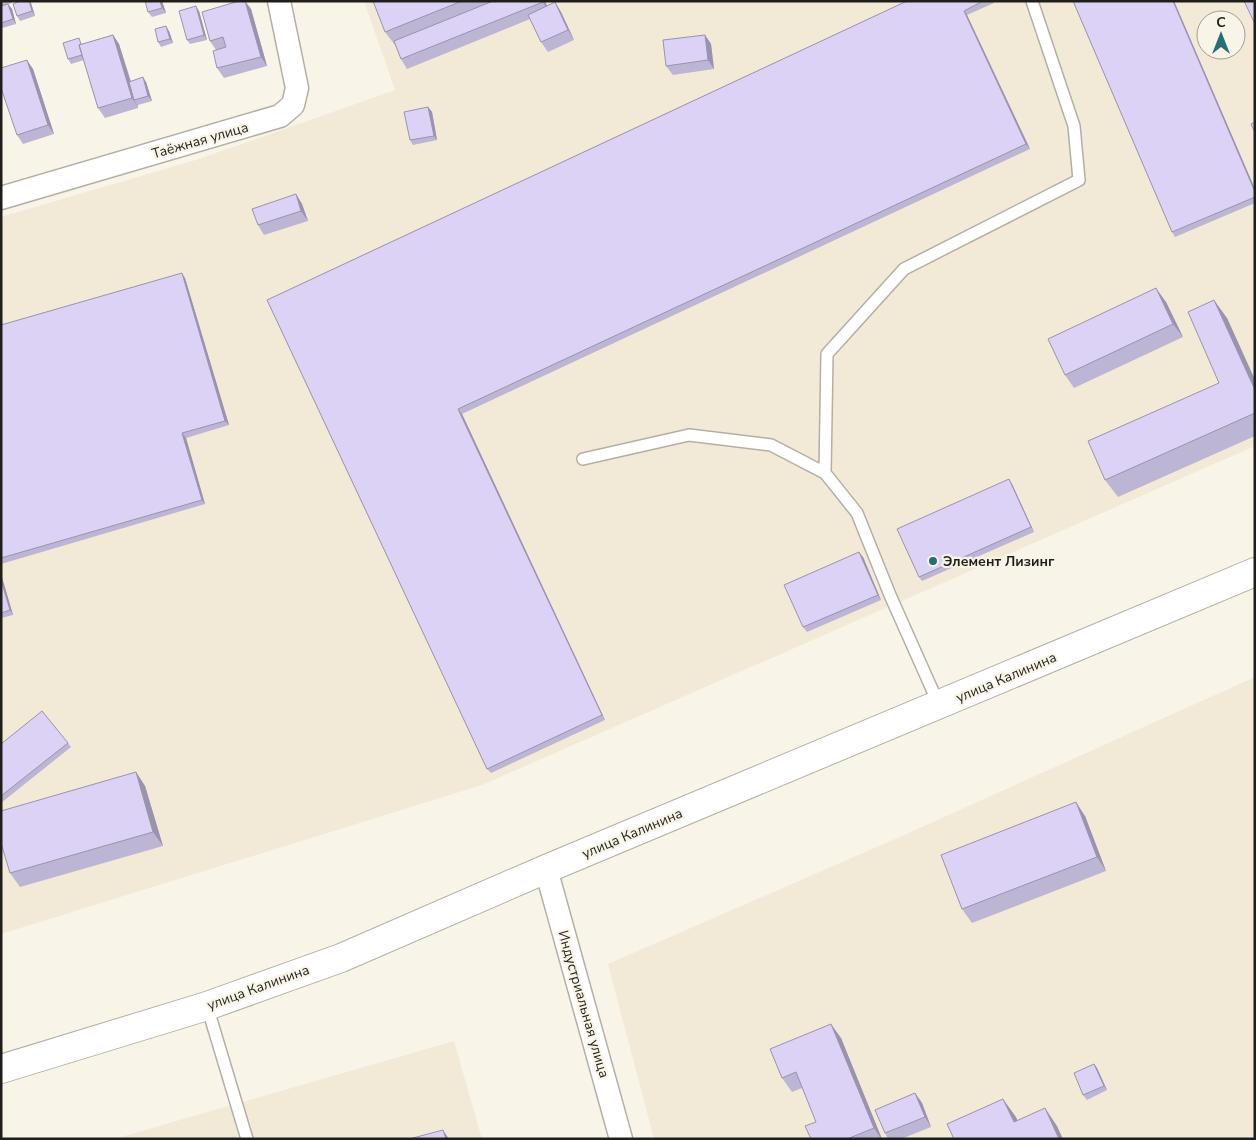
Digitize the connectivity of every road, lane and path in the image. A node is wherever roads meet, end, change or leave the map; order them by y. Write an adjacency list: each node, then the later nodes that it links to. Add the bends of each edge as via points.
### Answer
1 (279, 1): 3 (street, Таёжная улица, via 297,88 294,106 280,116)
2 (1032, 1): 5 (lane, via 1074,126 1079,180 904,269 826,354)
3 (1, 198)
4 (583, 459): 5 (lane, via 689,435 771,445)
5 (825, 473): 7 (lane, via 857,513)
6 (1255, 572): 7 (main road, улица Калинина)
7 (939, 705): 8 (main road, улица Калинина)
8 (546, 869): 9 (main road, улица Калинина, via 341,958); 12 (street, Индустриальная улица)
9 (206, 1006): 10 (main road, улица Калинина); 11 (lane)
10 (1, 1069)
11 (247, 1139)
12 (621, 1139)

